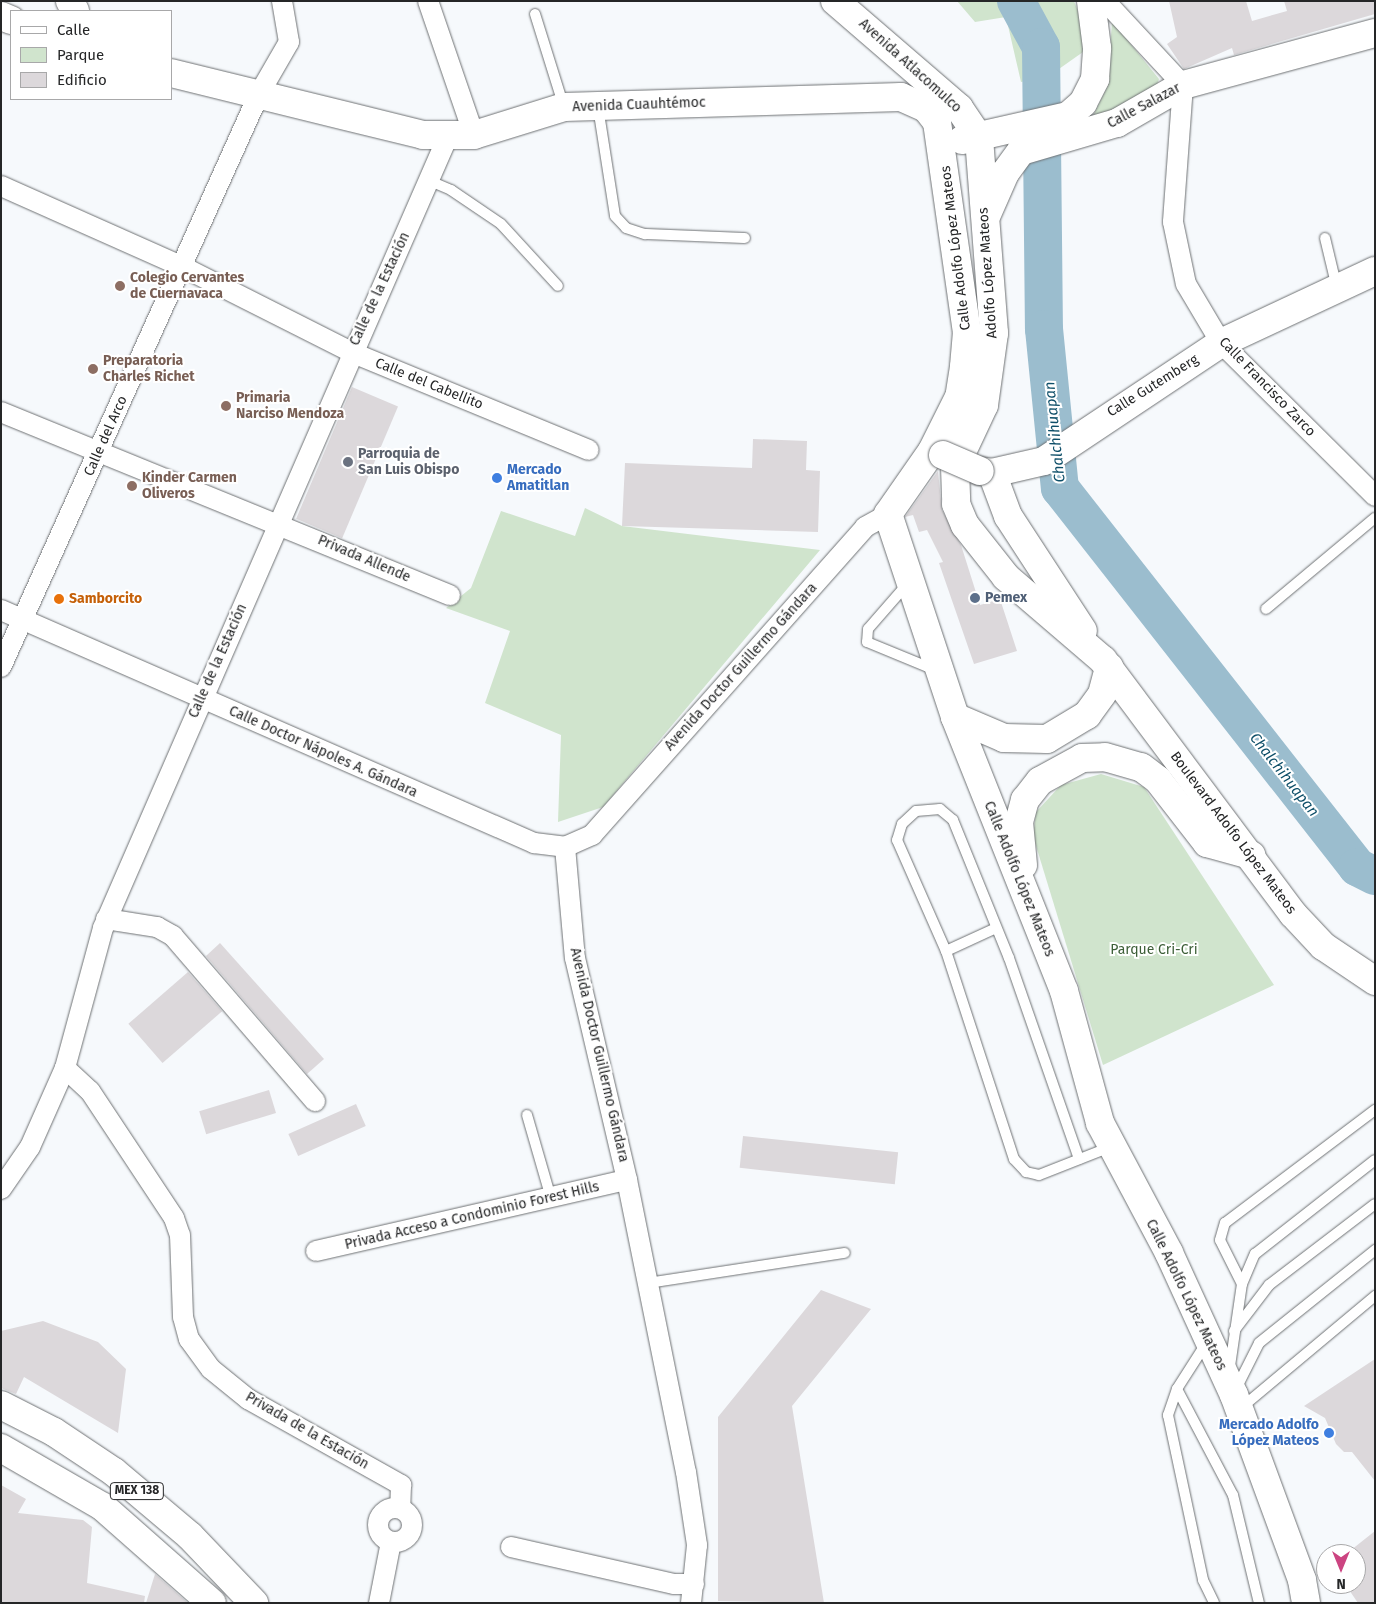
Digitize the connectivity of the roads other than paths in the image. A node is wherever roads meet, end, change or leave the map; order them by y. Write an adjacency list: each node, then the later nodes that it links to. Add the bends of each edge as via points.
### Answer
1 (282, 1): 10 (street, Calle del Arco, via 289,42)
2 (428, 1): 14 (street)
3 (835, 1): 15 (main road, Avenida Atlacomulco, via 959,108)
4 (1091, 1): 13 (main road, via 1097,48 1095,79)
5 (1105, 1): 9 (street)
6 (535, 14): 12 (lane, via 551,78)
7 (1375, 33): 9 (main road, Calle Salazar)
8 (172, 72): 10 (main road, Avenida Cuauhtémoc)
9 (1183, 84): 13 (main road, Calle Salazar, via 1117,123); 26 (street, Calle Francisco Zarco, via 1173,222 1176,250 1186,284)
10 (258, 94): 14 (main road, Avenida Cuauhtémoc, via 423,135); 22 (street, Calle del Arco)
11 (598, 106): 12 (main road, Avenida Cuauhtémoc); 16 (main road, Avenida Cuauhtémoc, via 901,97 926,108 938,122); 20 (lane, via 615,216 626,228 645,234)
12 (564, 108): 14 (main road, Avenida Cuauhtémoc)
13 (1070, 126): 15 (main road); 19 (main road, Calle Salazar, via 1021,151 1004,173)
14 (461, 136): 17 (street, Calle de la Estación)
15 (986, 136): 16 (main road); 19 (main road, Adolfo López Mateos)
16 (943, 143): 31 (main road, Calle Adolfo López Mateos, via 967,332 959,397)
17 (430, 181): 24 (lane, via 452,190 501,224); 27 (street, Calle de la Estación)
18 (1, 186): 22 (street, Calle del Cabellito)
19 (984, 223): 42 (main road, Adolfo López Mateos, via 994,333 991,372 984,404 955,467 956,504 965,525 1006,578)
20 (745, 238)
21 (1325, 238): 25 (lane)
22 (181, 266): 27 (street, Calle del Cabellito); 29 (street, Calle del Arco)
23 (1375, 271): 25 (main road, Calle Gutemberg)
24 (558, 286)
25 (1339, 291): 26 (main road, Calle Gutemberg)
26 (1221, 343): 32 (main road, Calle Gutemberg, via 1086,429 1044,461); 33 (street, Calle Francisco Zarco)
27 (351, 352): 30 (street, Calle del Cabellito); 36 (street, Calle de la Estación)
28 (1, 412): 29 (street, Privada Allende)
29 (100, 449): 36 (street, Privada Allende); 41 (street, Calle del Arco)
30 (589, 450)
31 (937, 453): 32 (main road, bridge); 34 (main road, Calle Adolfo López Mateos)
32 (993, 471): 42 (main road, via 1008,516)
33 (1375, 496)
34 (888, 514): 37 (main road, Calle Adolfo López Mateos); 49 (street, Avenida Doctor Guillermo Gándara, via 865,526 592,835)
35 (1375, 518): 39 (lane)
36 (278, 523): 38 (street, Privada Allende); 45 (street, Calle de la Estación)
37 (909, 582): 44 (main road, Calle Adolfo López Mateos); 44 (lane, via 868,629 867,642)
38 (450, 595)
39 (1266, 609)
40 (1, 610): 41 (street, Calle Doctor Nápoles A. Gándara)
41 (24, 620): 43 (street, Calle del Arco); 45 (street, Calle Doctor Nápoles A. Gándara)
42 (1106, 663): 46 (main road, Boulevard Adolfo López Mateos); 47 (main road, via 1102,694 1087,715 1047,738 1004,738)
43 (1, 668)
44 (940, 672): 47 (main road, Calle Adolfo López Mateos)
45 (201, 698): 49 (street, Calle Doctor Nápoles A. Gándara, via 534,844); 52 (street, Calle de la Estación)
46 (1142, 710): 48 (main road); 50 (main road, Boulevard Adolfo López Mateos)
47 (955, 717): 51 (main road, Calle Adolfo López Mateos)
48 (1142, 766): 50 (main road, via 1158,780 1207,844); 51 (main road, via 1105,757 1082,758 1040,780 1025,800 1019,822)
49 (565, 846): 63 (street, Avenida Doctor Guillermo Gándara, via 575,958)
50 (1251, 855): 55 (main road, Boulevard Adolfo López Mateos, via 1323,946)
51 (1026, 896): 60 (main road, Calle Adolfo López Mateos, via 1064,992)
52 (106, 919): 56 (street, Calle de la Estación); 57 (street, via 157,927 173,936)
53 (996, 928): 54 (lane); 54 (lane, via 953,820 940,809 916,811 902,824 896,840); 61 (lane)
54 (946, 951): 61 (lane, via 1014,1159 1026,1172 1039,1175)
55 (1375, 981)
56 (65, 1068): 64 (street, Calle de la Estación, via 30,1147); 82 (street, Privada de la Estación, via 90,1091 174,1218 180,1235 183,1317 194,1347 211,1369 248,1399 401,1485 400,1508 413,1524 410,1534 391,1542)
57 (316, 1101)
58 (1375, 1110): 71 (lane, via 1225,1223 1220,1240)
59 (527, 1115): 65 (lane)
60 (1110, 1147): 61 (lane); 73 (main road, Calle Adolfo López Mateos)
61 (1079, 1159)
62 (1375, 1160): 71 (lane, via 1255,1254)
63 (627, 1180): 65 (street, Privada Acceso a Condominio Forest Hills); 70 (street, Avenida Doctor Guillermo Gándara)
64 (3, 1184)
65 (551, 1198): 68 (street, Privada Acceso a Condominio Forest Hills)
66 (1375, 1204): 73 (lane, via 1269,1285)
67 (1375, 1250): 75 (lane, via 1259,1343 1246,1360)
68 (316, 1251)
69 (845, 1253): 70 (lane)
70 (648, 1283): 79 (street, Avenida Doctor Guillermo Gándara, via 686,1472 697,1545)
71 (1242, 1284): 73 (lane)
72 (1375, 1296): 75 (lane)
73 (1220, 1338): 74 (lane); 75 (main road, Calle Adolfo López Mateos)
74 (1177, 1389): 83 (lane, via 1168,1415 1203,1580); 84 (lane, via 1233,1495)
75 (1237, 1402): 85 (main road, Calle Adolfo López Mateos, via 1302,1580)
76 (1, 1405): 81 (main road, MEX 138, via 54,1432 114,1472 190,1536)
77 (1, 1448): 80 (main road, MEX 138, via 103,1507)
78 (511, 1547): 79 (street, via 674,1584)
79 (692, 1594)
80 (212, 1603)
81 (254, 1603)
82 (379, 1603)
83 (1214, 1603)
84 (1259, 1603)
85 (1306, 1603)

